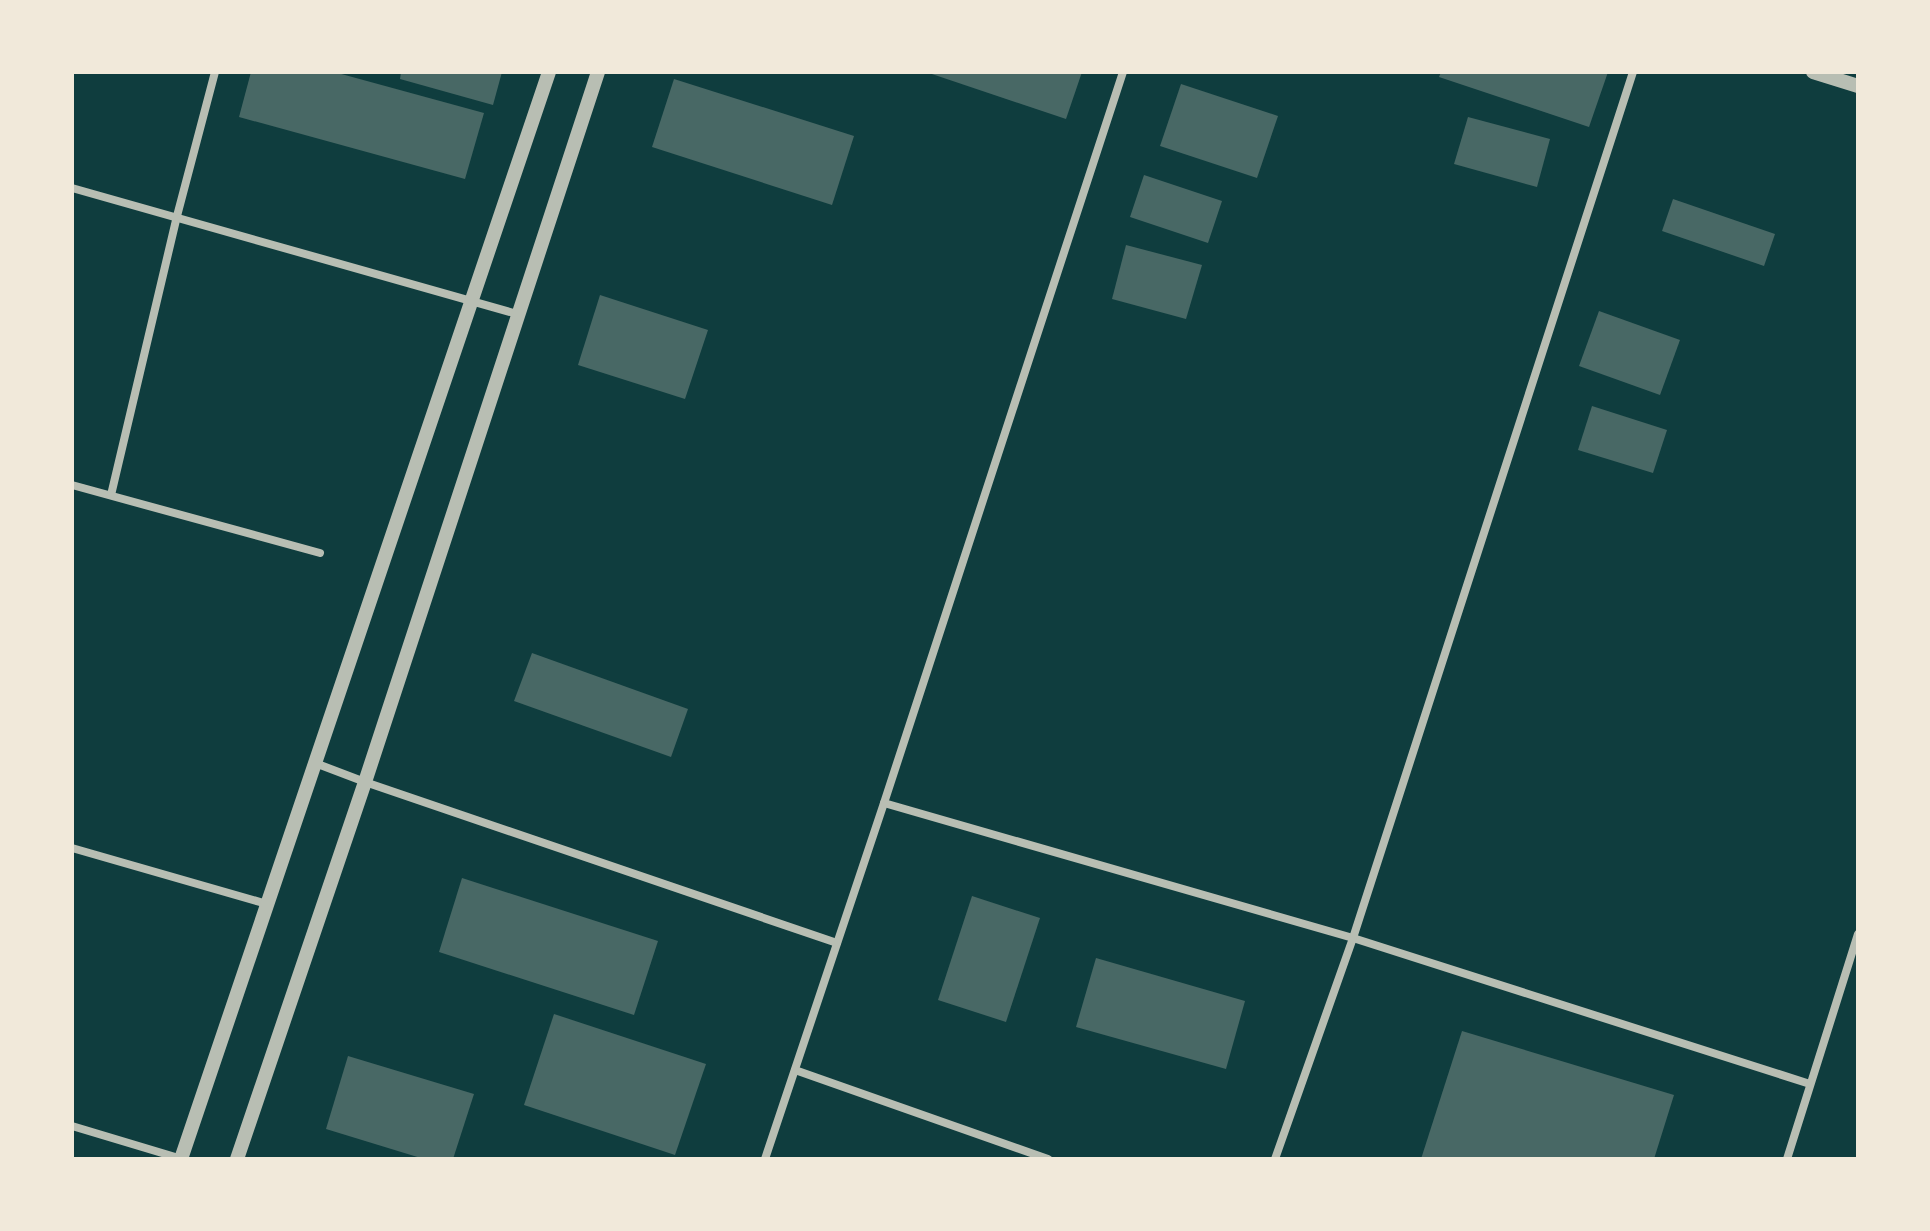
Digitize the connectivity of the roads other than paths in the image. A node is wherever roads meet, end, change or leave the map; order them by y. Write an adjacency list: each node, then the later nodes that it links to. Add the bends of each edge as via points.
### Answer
1 (215, 72): 9 (street)
2 (549, 72): 10 (street)
3 (598, 72): 11 (street)
4 (1123, 72): 17 (street)
5 (1633, 72): 21 (street)
6 (1813, 72): 7 (street)
7 (1858, 86)
8 (72, 188): 9 (street)
9 (177, 216): 10 (street); 13 (street)
10 (472, 301): 11 (street); 15 (street)
11 (517, 314): 16 (street)
12 (72, 485): 13 (street)
13 (111, 495): 14 (street)
14 (320, 553)
15 (315, 763): 16 (street); 19 (street)
16 (365, 782): 22 (street); 27 (street)
17 (884, 803): 21 (street); 22 (street)
18 (72, 848): 19 (street)
19 (267, 904): 26 (street)
20 (1858, 934): 24 (street)
21 (1353, 938): 24 (street); 30 (street)
22 (837, 943): 23 (street)
23 (795, 1070): 28 (street); 29 (street)
24 (1810, 1084): 31 (street)
25 (72, 1126): 26 (street)
26 (182, 1159)
27 (237, 1159)
28 (765, 1159)
29 (1048, 1159)
30 (1275, 1159)
31 (1787, 1159)

